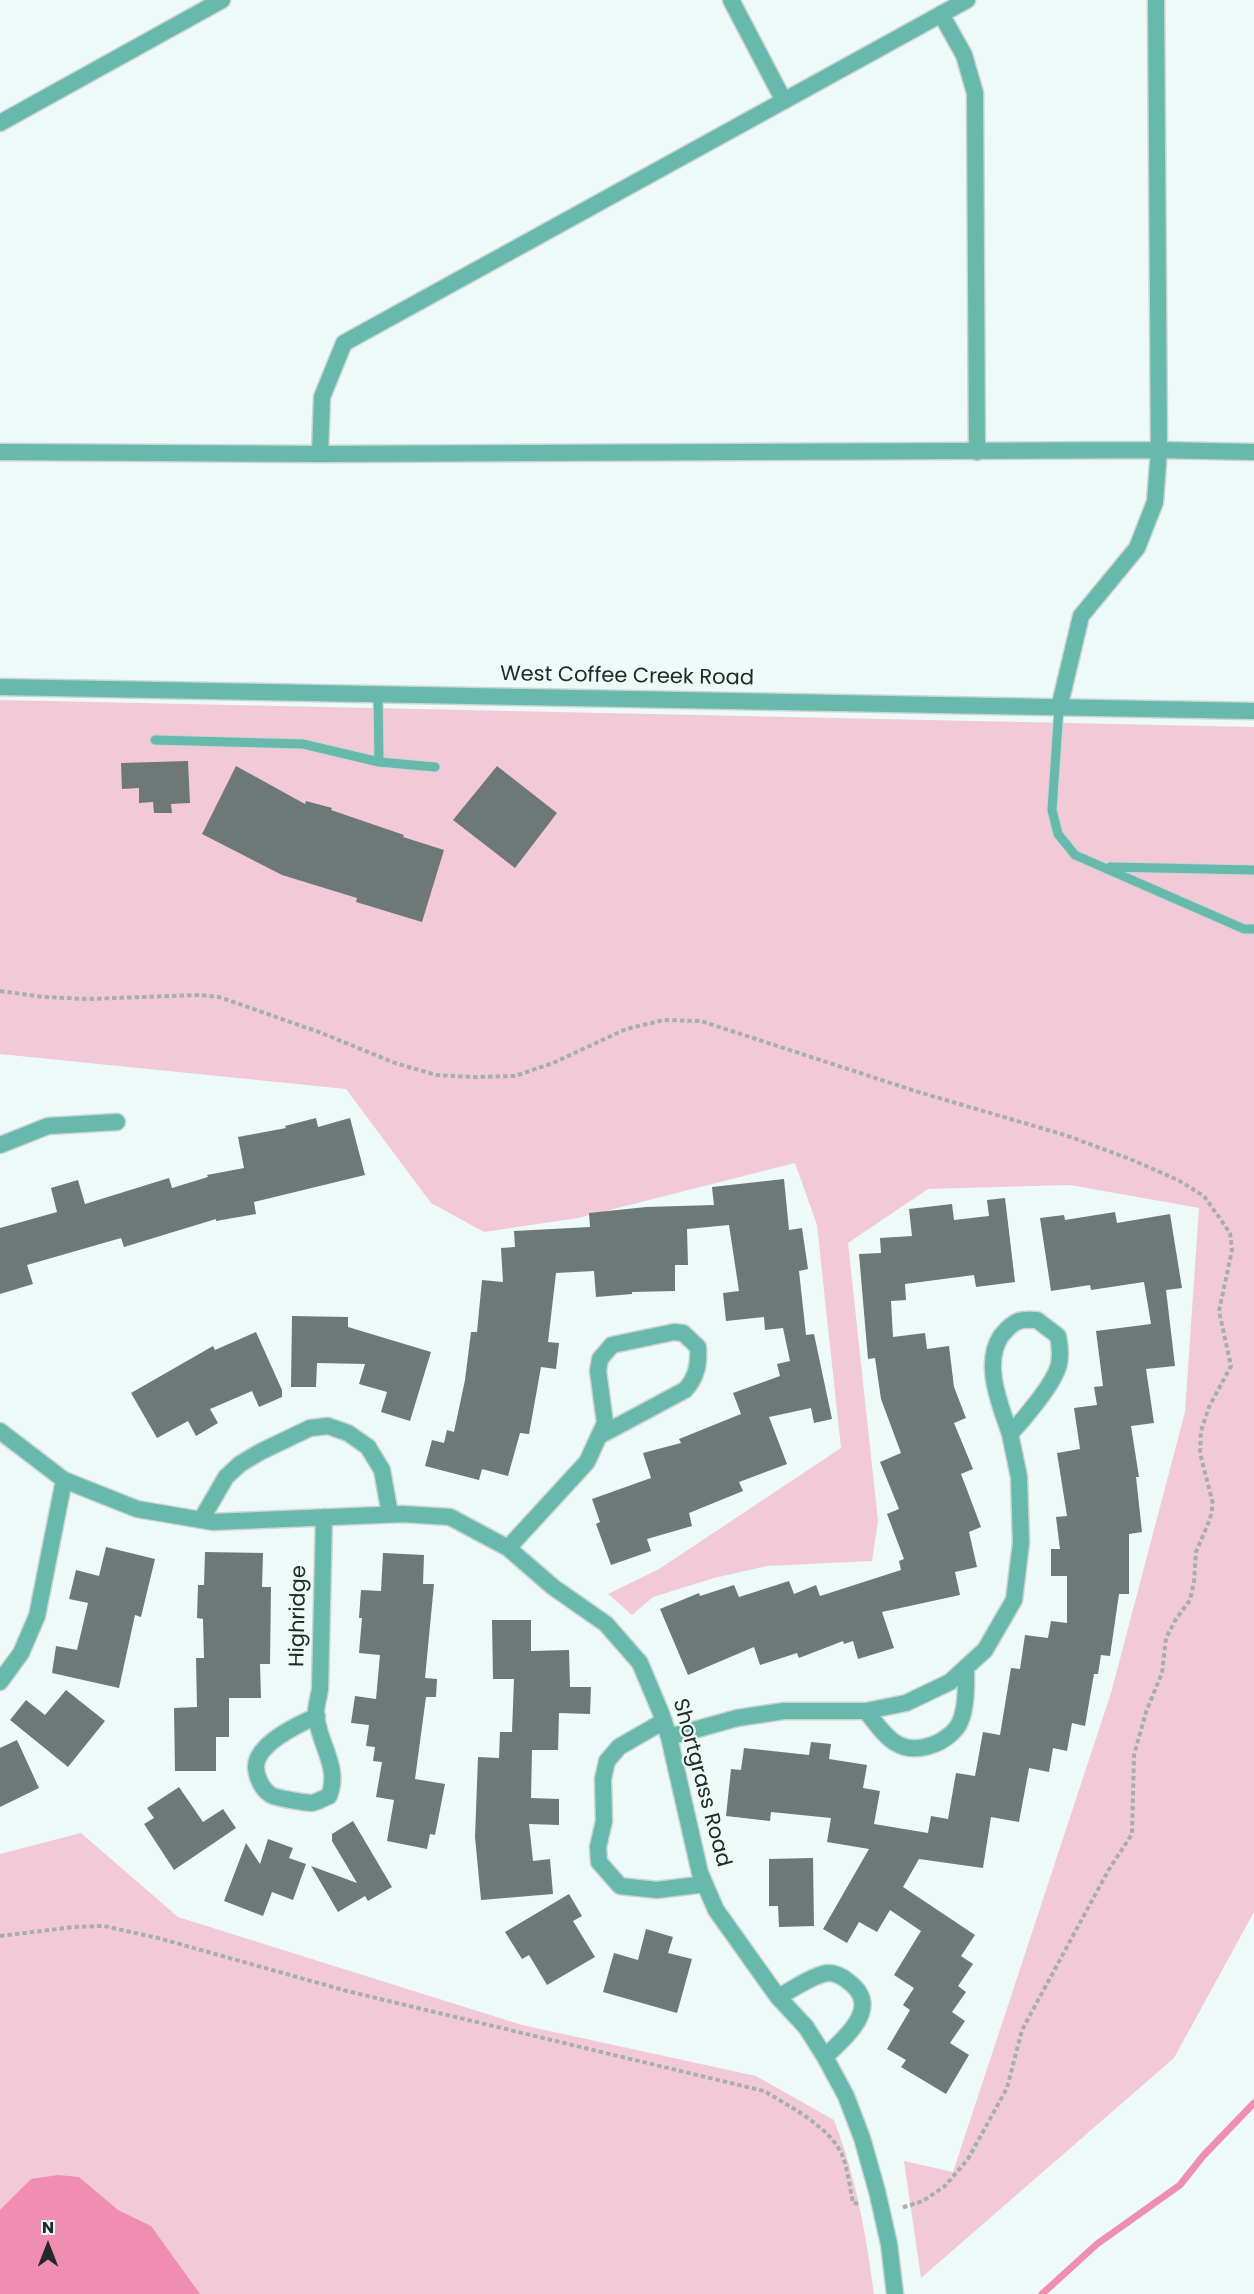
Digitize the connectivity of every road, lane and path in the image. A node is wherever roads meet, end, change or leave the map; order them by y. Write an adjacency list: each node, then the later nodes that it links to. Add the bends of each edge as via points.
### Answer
1 (222, 0): 7 (street)
2 (731, 0): 6 (street)
3 (967, 0): 5 (street)
4 (1156, 0): 8 (street)
5 (941, 14): 6 (street); 10 (street, via 964,55 975,93)
6 (784, 101): 12 (street, via 344,343 322,397)
7 (0, 123)
8 (1159, 450): 10 (street); 11 (street); 15 (street, via 1155,502 1137,548 1081,616)
9 (0, 452): 12 (street)
10 (977, 452): 12 (street)
11 (1254, 452)
12 (321, 454)
13 (0, 687): 14 (street, West Coffee Creek Road)
14 (378, 694): 15 (street, West Coffee Creek Road); 18 (lane)
15 (1059, 708): 16 (street, West Coffee Creek Road); 20 (lane, via 1052,810 1058,834 1076,855)
16 (1254, 711)
17 (155, 740): 18 (lane, via 303,744)
18 (379, 762): 19 (lane)
19 (435, 767)
20 (1104, 867): 21 (lane); 22 (lane, via 1244,929)
21 (1254, 870)
22 (1254, 929)
23 (0, 991): 43 (path, via 87,999 219,997 395,1063 436,1075 473,1077 515,1076 635,1027 664,1020 701,1021 1065,1136 1178,1180 1204,1196 1230,1233 1232,1250 1219,1311 1231,1366 1201,1431 1200,1453 1213,1504 1196,1552 1190,1600 1166,1638 1162,1673 1134,1755 1132,1834 1022,2030 1007,2088 968,2159 945,2186 923,2201 903,2209)
24 (117, 1122): 25 (street, via 48,1126)
25 (0, 1145)
26 (0, 1431): 29 (street, Shortgrass Road)
27 (1010, 1434): 27 (street, via 999,1403 992,1359 1005,1331 1018,1321 1037,1320 1058,1336 1059,1367); 34 (street, via 1019,1477 1022,1543 1014,1600 985,1650)
28 (599, 1436): 28 (street, via 605,1423 598,1371 600,1359 612,1345 674,1332 683,1333 698,1347 699,1365 693,1382 685,1390); 33 (street, via 587,1462)
29 (63, 1480): 32 (street, Shortgrass Road, via 137,1509); 35 (street, via 37,1616 21,1653)
30 (390, 1514): 31 (street, Shortgrass Road); 32 (street, via 381,1470 368,1447 348,1433 328,1426 310,1428 240,1464 226,1477); 33 (street, Shortgrass Road, via 450,1517)
31 (324, 1517): 32 (street, Shortgrass Road); 37 (street, Highridge, via 321,1689)
32 (201, 1520)
33 (508, 1548): 38 (street, Shortgrass Road, via 553,1587 606,1624 640,1663)
34 (966, 1667): 36 (street, via 950,1682 906,1703); 36 (street, via 960,1723 941,1742 918,1750 905,1748 887,1738)
35 (0, 1682)
36 (866, 1711): 38 (street, via 784,1711)
37 (317, 1716): 37 (street, Highridge, via 293,1727 257,1759 256,1772 272,1796 312,1803 329,1796 333,1773)
38 (666, 1729): 39 (street, Shortgrass Road); 39 (street, via 619,1747 607,1761 599,1862 620,1886 657,1890)
39 (705, 1884): 41 (street, Shortgrass Road, via 716,1910)
40 (0, 1936): 43 (path, via 104,1926 347,1991 764,2091 801,2112 829,2136 843,2156 854,2203)
41 (778, 1997): 42 (street, Shortgrass Road); 42 (street, via 824,1973 836,1974 854,1986 863,2007 860,2018)
42 (825, 2057): 43 (street, Shortgrass Road, via 862,2138)
43 (880, 2205): 44 (street, Shortgrass Road)
44 (895, 2294)

